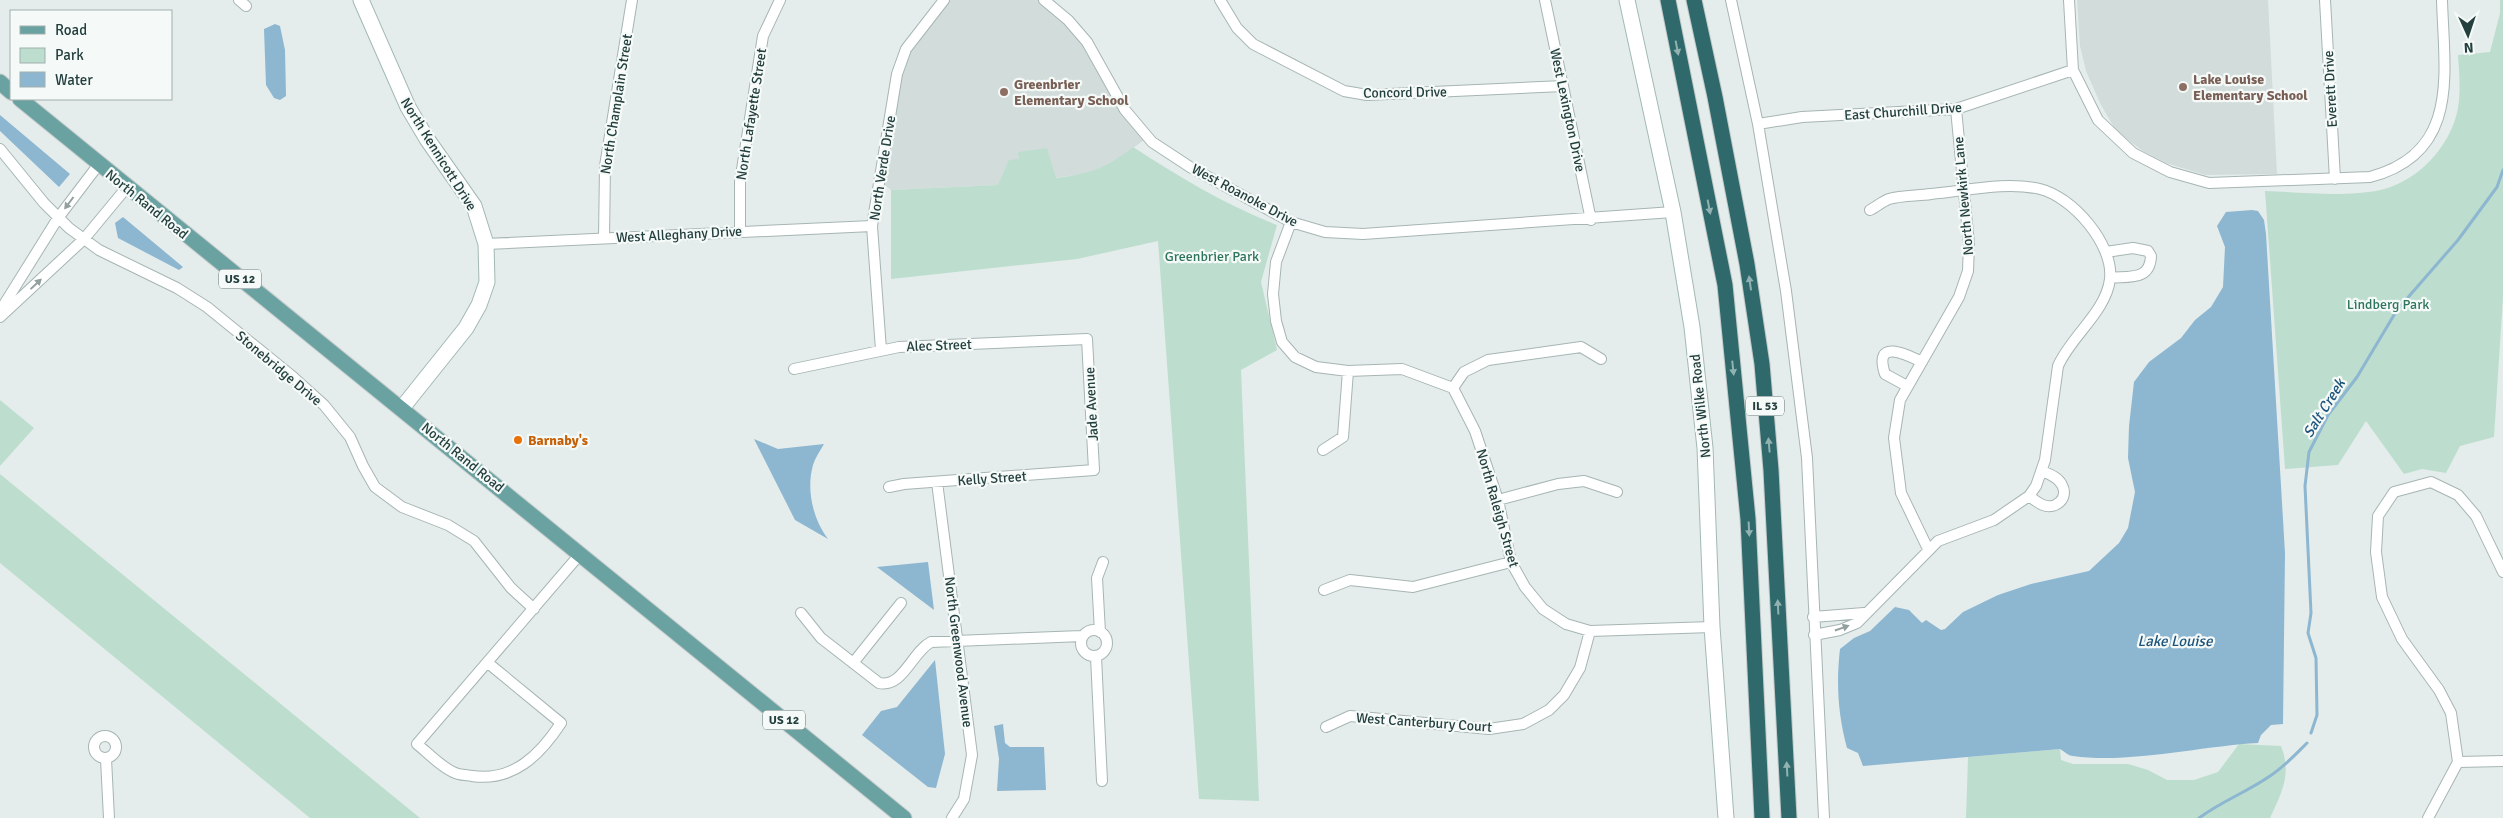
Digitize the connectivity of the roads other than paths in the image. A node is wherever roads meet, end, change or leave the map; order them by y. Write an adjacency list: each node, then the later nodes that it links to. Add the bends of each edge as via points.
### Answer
1 (360, 0): 36 (street, North Kennicott Drive, via 408,107 474,206)
2 (632, 0): 34 (street, North Champlain Street, via 605,166)
3 (780, 0): 33 (street, North Lafayette Street, via 763,36 740,182)
4 (944, 0): 32 (street, North Verde Drive, via 906,49 896,74)
5 (1044, 0): 31 (street, West Roanoke Drive, via 1087,42 1125,110 1152,142 1190,167)
6 (1220, 0): 17 (street, Concord Drive, via 1237,28 1253,44 1344,91 1367,95)
7 (1545, 0): 17 (street, West Lexington Drive)
8 (1627, 0): 28 (street, North Wilke Road)
9 (1668, 0): 87 (highway, IL 53, one-way to 87, via 1725,285 1748,519)
10 (1694, 0): 88 (highway, IL 53, one-way to 10, via 1771,470 1762,364 1716,97)
11 (1731, 0): 21 (street)
12 (2069, 0): 15 (street)
13 (2325, 0): 24 (street, Everett Drive)
14 (2442, 0): 24 (street, via 2445,94 2432,134 2417,153 2391,170 2370,176)
15 (2073, 70): 20 (street, East Churchill Drive); 24 (street, via 2098,120 2114,137 2132,153 2170,172 2209,183)
16 (0, 82): 18 (main road)
17 (1563, 86): 30 (street, West Lexington Drive)
18 (10, 91)
19 (21, 100): 23 (main road, North Rand Road / US 12)
20 (1956, 109): 21 (street, East Churchill Drive, via 1802,117); 26 (street, North Newkirk Lane)
21 (1758, 124): 68 (street, via 1786,291 1807,458)
22 (0, 149): 29 (street, Stonebridge Drive)
23 (99, 164): 25 (main road, North Rand Road / US 12); 29 (street, one-way to 29)
24 (2335, 178)
25 (127, 187): 35 (street); 49 (main road, North Rand Road / US 12)
26 (1964, 191): 27 (street, via 1888,199); 37 (street, via 2014,187 2041,190 2060,198 2081,216); 44 (street, North Newkirk Lane, via 1968,271 1959,297)
27 (1870, 210)
28 (1673, 212): 30 (street, West Roanoke Drive); 69 (street, North Wilke Road, via 1692,327 1705,448)
29 (58, 218): 35 (street, Stonebridge Drive); 39 (street)
30 (1591, 220): 31 (street, West Roanoke Drive, via 1363,234 1325,232)
31 (1291, 222): 46 (street, via 1276,262 1273,294 1282,342 1295,357 1316,367)
32 (872, 226): 33 (street, West Alleghany Drive); 42 (street, North Verde Drive)
33 (740, 232): 34 (street, West Alleghany Drive)
34 (604, 238): 36 (street, West Alleghany Drive)
35 (84, 239): 40 (street, one-way to 35); 65 (street, Stonebridge Drive, via 206,307 293,377 324,405 350,437 375,487 402,507 448,524 474,541 511,588)
36 (486, 244): 49 (street, North Kennicott Drive, via 487,282 479,305 466,328)
37 (2106, 252): 38 (street); 38 (street, via 2133,248 2148,251 2151,256 2145,273)
38 (2110, 278): 52 (street, via 2104,298 2058,366)
39 (0, 311)
40 (0, 317)
41 (1087, 339): 42 (street, Alec Street); 51 (street, Jade Avenue)
42 (881, 350): 45 (street, Alec Street)
43 (1602, 359): 48 (street, via 1581,347 1488,360 1464,372)
44 (1922, 362): 47 (street, North Newkirk Lane); 47 (street, via 1898,350 1885,354 1882,360 1884,374)
45 (794, 369)
46 (1348, 371): 48 (street, via 1402,369); 50 (street, via 1343,437)
47 (1908, 386): 58 (street, North Newkirk Lane, via 1900,400 1894,438 1895,456 1902,493)
48 (1453, 388): 57 (street, North Raleigh Street, via 1475,432)
49 (402, 408): 59 (main road, North Rand Road / US 12)
50 (1323, 450)
51 (1094, 470): 53 (street, Kelly Street)
52 (2042, 471): 56 (street); 56 (street, via 2057,479 2064,491 2063,497 2059,504 2044,506)
53 (937, 482): 54 (street, Kelly Street); 74 (street, North Greenwood Avenue)
54 (889, 487)
55 (1617, 492): 57 (street, via 1584,481 1558,484)
56 (2029, 496): 58 (street, via 1994,520 1938,541)
57 (1498, 500): 61 (street, North Raleigh Street)
58 (1928, 550): 67 (street)
59 (581, 553): 65 (street); 84 (main road, North Rand Road / US 12)
60 (1103, 562): 71 (street, via 1097,578)
61 (1511, 562): 63 (street, via 1413,587 1350,580); 70 (street, North Raleigh Street, via 1524,587 1543,609 1566,624)
62 (2503, 572): 81 (street, via 2476,516 2458,494 2431,482 2394,492 2378,516 2376,552 2382,596 2402,639 2439,690 2451,713)
63 (1324, 590)
64 (901, 603): 77 (street)
65 (534, 609): 76 (street)
66 (801, 613): 77 (street, via 821,638)
67 (1864, 613): 68 (street); 72 (street, one-way to 67, via 1857,623)
68 (1813, 617): 72 (street)
69 (1712, 627): 70 (street, North Raleigh Street); 86 (street, North Wilke Road)
70 (1590, 631): 78 (street, West Canterbury Court, via 1580,668 1564,695 1549,710 1523,724 1489,729 1350,716)
71 (1100, 632): 73 (street, via 1093,630); 75 (street, via 1107,644 1103,653)
72 (1814, 635): 89 (street)
73 (1082, 636): 74 (street); 75 (street, via 1081,649 1088,656)
74 (958, 640): 77 (street, via 931,642 922,647 894,682 886,685); 85 (street, North Greenwood Avenue, via 972,755 964,799)
75 (1096, 657): 82 (street)
76 (488, 662): 76 (street, via 417,744 453,772 507,774 528,761 561,722)
77 (853, 662)
78 (1326, 727)
79 (106, 758): 83 (street)
80 (2503, 760): 81 (street)
81 (2458, 762): 90 (street)
82 (1102, 782)
83 (109, 818)
84 (904, 818)
85 (952, 818)
86 (1726, 818)
87 (1762, 818)
88 (1789, 818)
89 (1824, 818)
90 (2428, 818)

